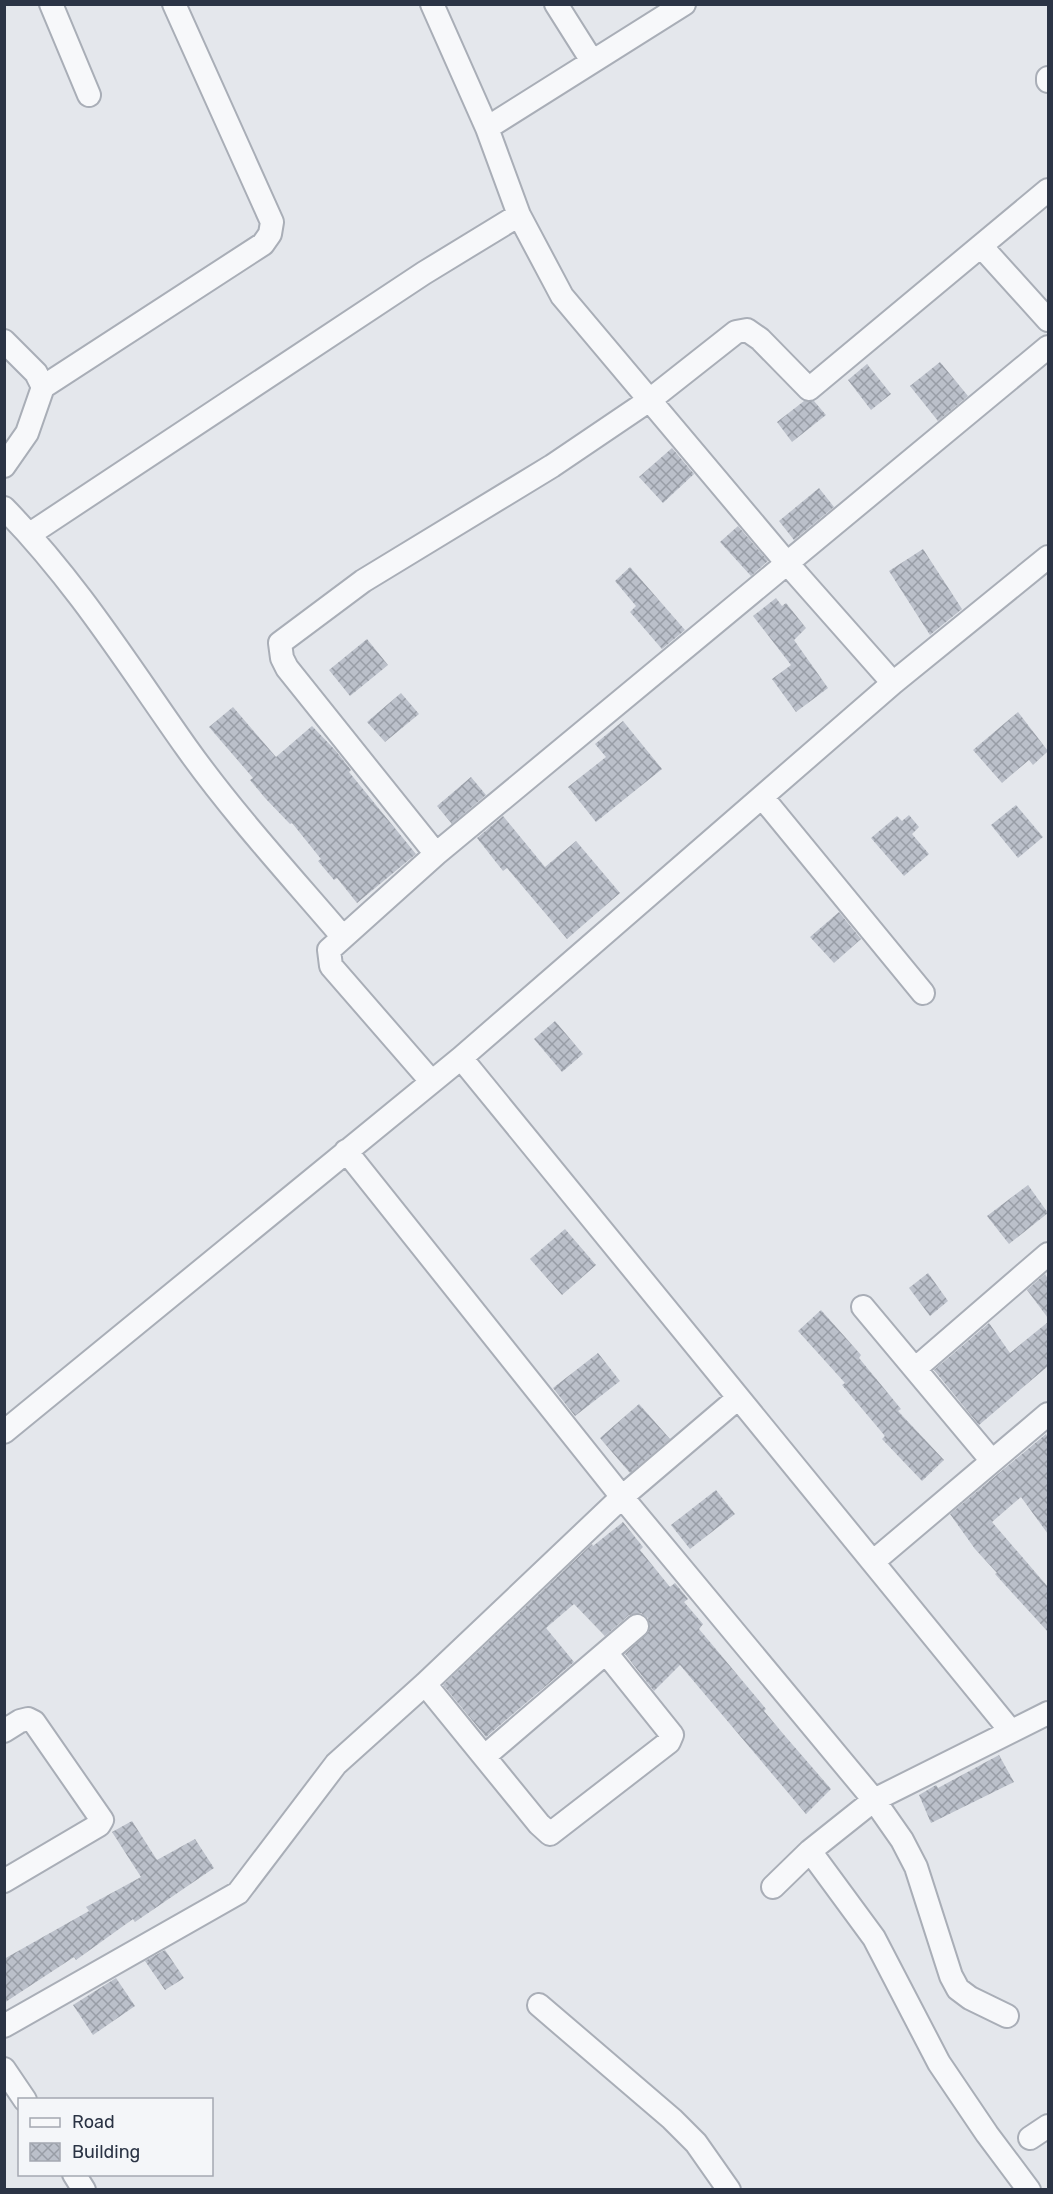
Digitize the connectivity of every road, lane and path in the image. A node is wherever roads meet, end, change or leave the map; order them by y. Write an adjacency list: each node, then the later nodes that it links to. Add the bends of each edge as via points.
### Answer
1 (51, 4): 7 (street)
2 (174, 4): 15 (street, via 272,222 270,234 263,244)
3 (556, 4): 6 (street)
4 (684, 4): 6 (street)
5 (439, 7): 8 (street)
6 (592, 61): 8 (street)
7 (89, 95)
8 (488, 128): 10 (street)
9 (1048, 190): 11 (street)
10 (519, 215): 16 (street, via 562,296); 19 (street, via 424,273)
11 (981, 246): 12 (street); 16 (street, via 809,389 747,330 736,332)
12 (1048, 320)
13 (4, 341): 15 (street, via 36,373)
14 (1048, 347): 21 (street)
15 (43, 387): 17 (street, via 27,433)
16 (651, 399): 21 (street); 24 (street, via 552,466 363,581 280,643 287,668)
17 (4, 466)
18 (4, 508): 19 (street)
19 (30, 534): 25 (street, via 106,631 186,748)
20 (1048, 557): 22 (street)
21 (786, 562): 22 (street); 24 (street)
22 (893, 683): 23 (street)
23 (762, 797): 26 (street); 27 (street)
24 (435, 854): 25 (street)
25 (342, 936): 28 (street, via 329,950 331,966)
26 (923, 993)
27 (460, 1058): 28 (street); 33 (street)
28 (431, 1082): 29 (street)
29 (346, 1151): 35 (street); 37 (street)
30 (1048, 1254): 32 (street)
31 (863, 1307): 32 (street)
32 (916, 1368): 36 (street)
33 (737, 1399): 37 (street); 38 (street)
34 (1048, 1414): 36 (street)
35 (4, 1432)
36 (992, 1461): 38 (street)
37 (622, 1497): 41 (street); 46 (street)
38 (874, 1561): 43 (street)
39 (637, 1626): 40 (street)
40 (607, 1654): 45 (street); 45 (street, via 670,1730 669,1742 550,1834)
41 (424, 1684): 45 (street); 52 (street, via 336,1764 238,1893)
42 (1048, 1713): 43 (street)
43 (1010, 1730): 46 (street)
44 (4, 1731): 48 (street, via 20,1720 34,1722 102,1820)
45 (485, 1756)
46 (874, 1800): 47 (street); 51 (street, via 916,1867 958,1989)
47 (810, 1851): 49 (street); 58 (street, via 874,1938 939,2063)
48 (4, 1881)
49 (773, 1887)
50 (539, 2005): 57 (street, via 672,2119 696,2143)
51 (1007, 2016)
52 (4, 2026)
53 (4, 2069): 54 (street)
54 (24, 2098)
55 (75, 2176): 56 (street)
56 (84, 2190)
57 (729, 2190)
58 (1029, 2190)

